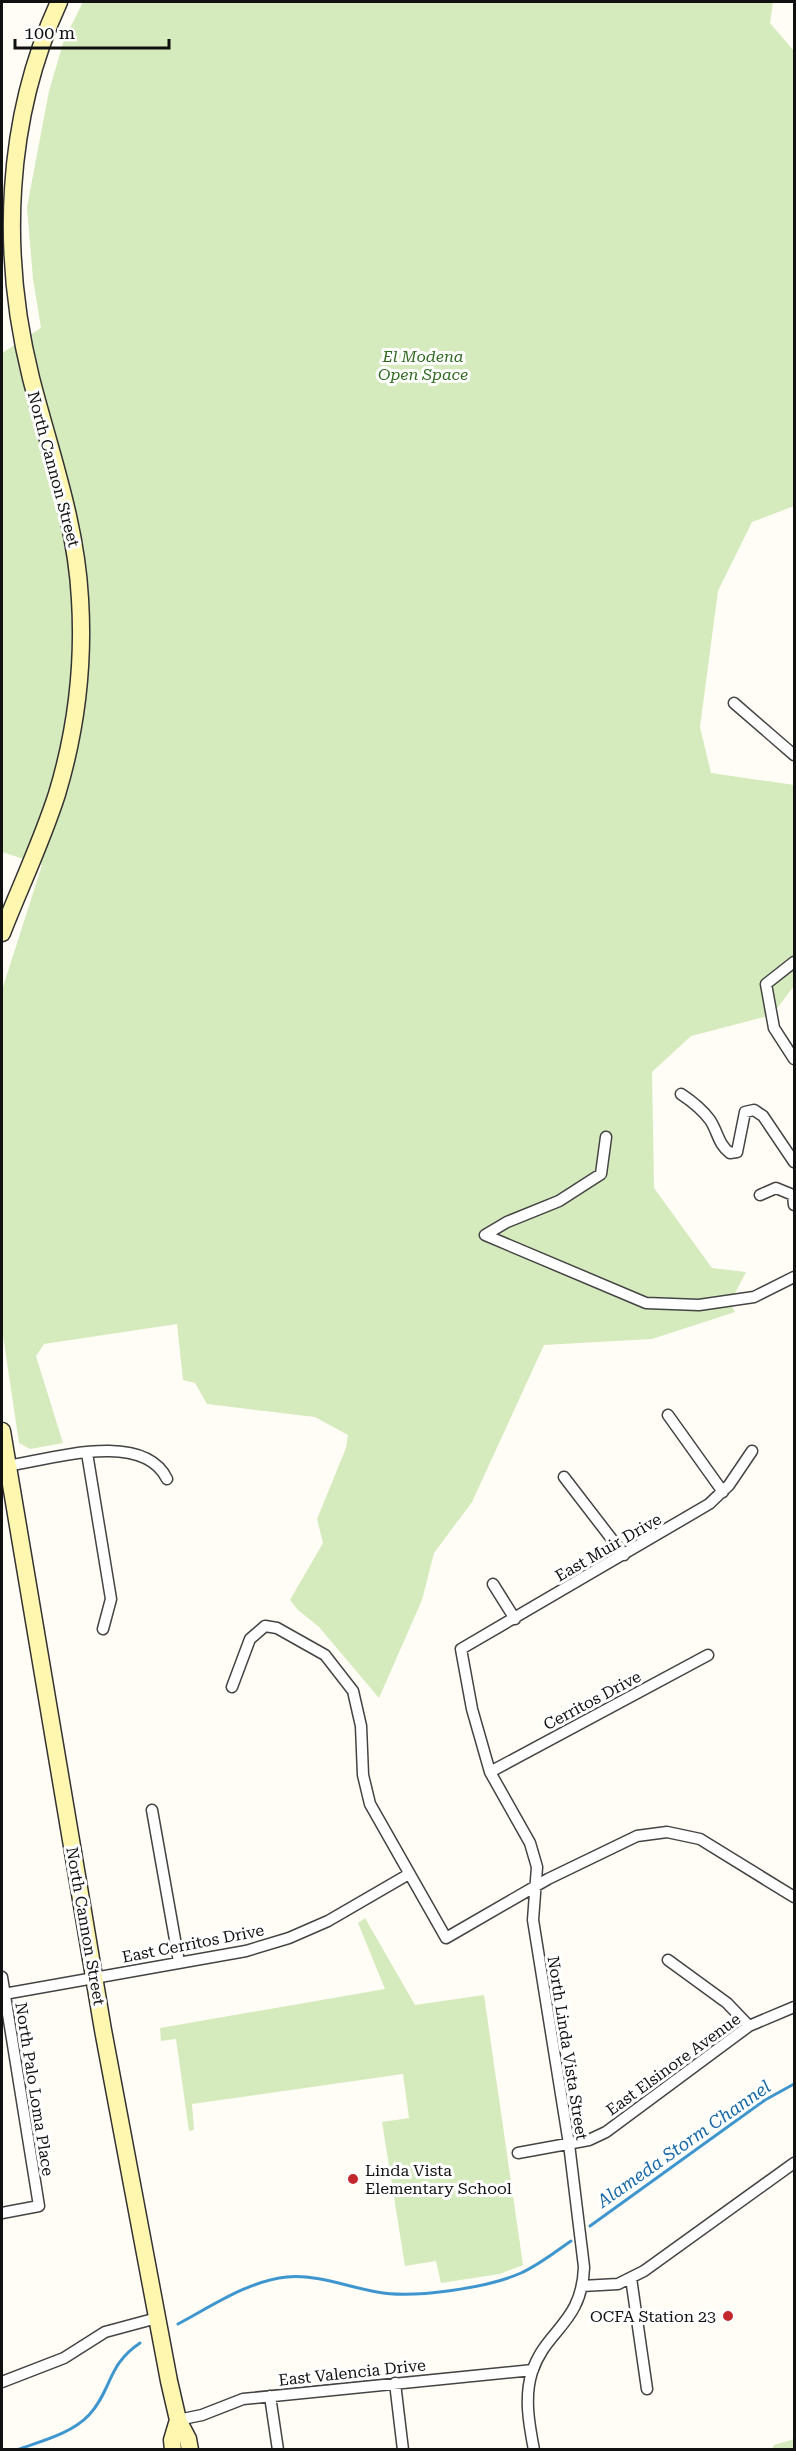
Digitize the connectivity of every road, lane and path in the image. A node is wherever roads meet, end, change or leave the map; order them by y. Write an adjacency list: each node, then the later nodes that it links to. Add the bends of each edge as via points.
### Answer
1 (59, 2): 2 (main road, North Cannon Street, via 40,48 26,99)
2 (5, 212): 5 (main road, North Cannon Street, via 25,356 73,533 81,644 75,714 57,794)
3 (734, 703): 4 (street)
4 (795, 755)
5 (2, 933)
6 (795, 962): 7 (street, via 766,984 774,1028)
7 (795, 1059)
8 (681, 1094): 10 (street, via 697,1104 711,1122 722,1148 730,1153 737,1152 740,1146 745,1112 754,1110 763,1116)
9 (606, 1137): 13 (street, via 601,1174 559,1202 485,1235 646,1303 699,1305 753,1297)
10 (795, 1162)
11 (760, 1195): 12 (street, via 776,1188 793,1195)
12 (795, 1205)
13 (795, 1277)
14 (668, 1415): 21 (street)
15 (2, 1431): 18 (main road, North Cannon Street)
16 (752, 1450): 21 (street, East Muir Drive)
17 (87, 1453): 18 (street); 20 (street, via 120,1450 144,1456 159,1465); 25 (street, via 111,1599)
18 (8, 1466): 37 (main road, North Cannon Street)
19 (564, 1477): 22 (street)
20 (167, 1479)
21 (723, 1492): 22 (street, East Muir Drive)
22 (624, 1555): 24 (street, East Muir Drive)
23 (493, 1584): 24 (street)
24 (515, 1619): 26 (street, East Muir Drive)
25 (103, 1629)
26 (461, 1649): 29 (street, North Linda Vista Street, via 472,1709)
27 (708, 1655): 29 (street, Cerritos Drive)
28 (232, 1687): 31 (street, via 250,1639 265,1626 278,1628 325,1655 353,1691 370,1804)
29 (490, 1772): 32 (street, North Linda Vista Street, via 530,1843 537,1867)
30 (152, 1810): 35 (street)
31 (409, 1874): 32 (street, via 446,1938); 35 (street, East Cerritos Drive, via 289,1938 246,1951)
32 (535, 1885): 33 (street, via 637,1836 667,1832 700,1839); 41 (street, North Linda Vista Street, via 533,1920)
33 (795, 1897)
34 (668, 1960): 40 (street, via 727,2003)
35 (179, 1962): 37 (street, East Cerritos Drive)
36 (2, 1977): 38 (street, North Palo Loma Place)
37 (94, 1977): 38 (street, East Cerritos Drive); 47 (main road, North Cannon Street)
38 (4, 1994): 44 (street, North Palo Loma Place, via 39,2206)
39 (795, 2007): 40 (street, East Elsinore Avenue)
40 (749, 2026): 41 (street, East Elsinore Avenue, via 606,2132)
41 (569, 2145): 42 (street, East Elsinore Avenue); 46 (street, North Linda Vista Street, via 584,2267)
42 (518, 2153)
43 (795, 2163): 45 (street)
44 (2, 2213)
45 (631, 2278): 46 (street, via 605,2286); 51 (street)
46 (582, 2286): 48 (street, North Linda Vista Street, via 569,2319)
47 (157, 2318): 49 (street, via 105,2332 64,2358); 53 (main road, North Cannon Street)
48 (532, 2370): 50 (street, East Valencia Drive); 58 (street, North Linda Vista Street, via 527,2402)
49 (2, 2382)
50 (395, 2383): 52 (street, East Valencia Drive); 57 (street)
51 (647, 2389)
52 (270, 2396): 53 (street, East Valencia Drive, via 243,2399); 56 (street)
53 (178, 2420): 54 (main road, North Cannon Street); 55 (main road, North Cannon Street)
54 (173, 2450)
55 (190, 2450)
56 (278, 2450)
57 (403, 2450)
58 (534, 2450)

